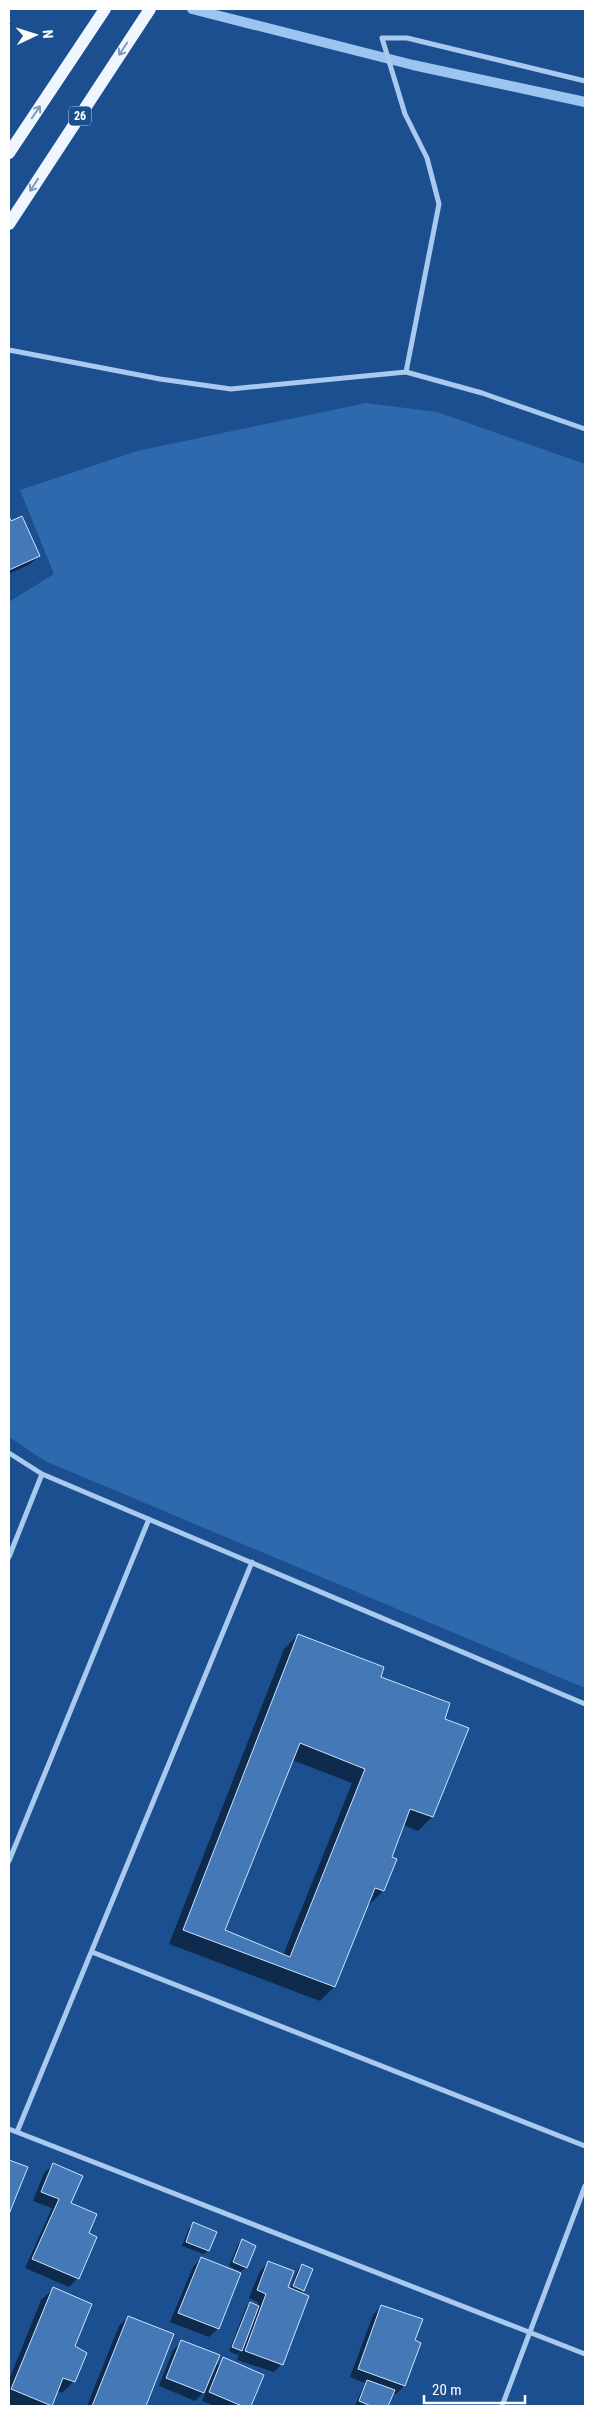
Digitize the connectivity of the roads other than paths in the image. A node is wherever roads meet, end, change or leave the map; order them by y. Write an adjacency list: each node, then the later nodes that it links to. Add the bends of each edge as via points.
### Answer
1 (105, 9): 4 (main road, one-way to 1)
2 (150, 9): 5 (main road, 26, one-way to 5)
3 (585, 81): 7 (street, via 407,38 382,38 405,114 427,158 439,204)
4 (9, 153)
5 (9, 224)
6 (9, 350): 7 (street, via 230,390)
7 (406, 372): 8 (street, via 482,392)
8 (585, 429)
9 (9, 1453): 10 (street)
10 (42, 1474): 11 (street); 12 (street)
11 (149, 1519): 13 (street); 15 (street)
12 (9, 1557)
13 (252, 1562): 14 (street); 16 (street)
14 (585, 1704)
15 (9, 1860)
16 (92, 1952): 18 (street); 19 (street)
17 (9, 2129): 18 (street)
18 (17, 2132): 21 (street)
19 (585, 2146)
20 (585, 2186): 21 (street)
21 (530, 2333): 22 (street); 23 (street)
22 (585, 2354)
23 (502, 2406)

